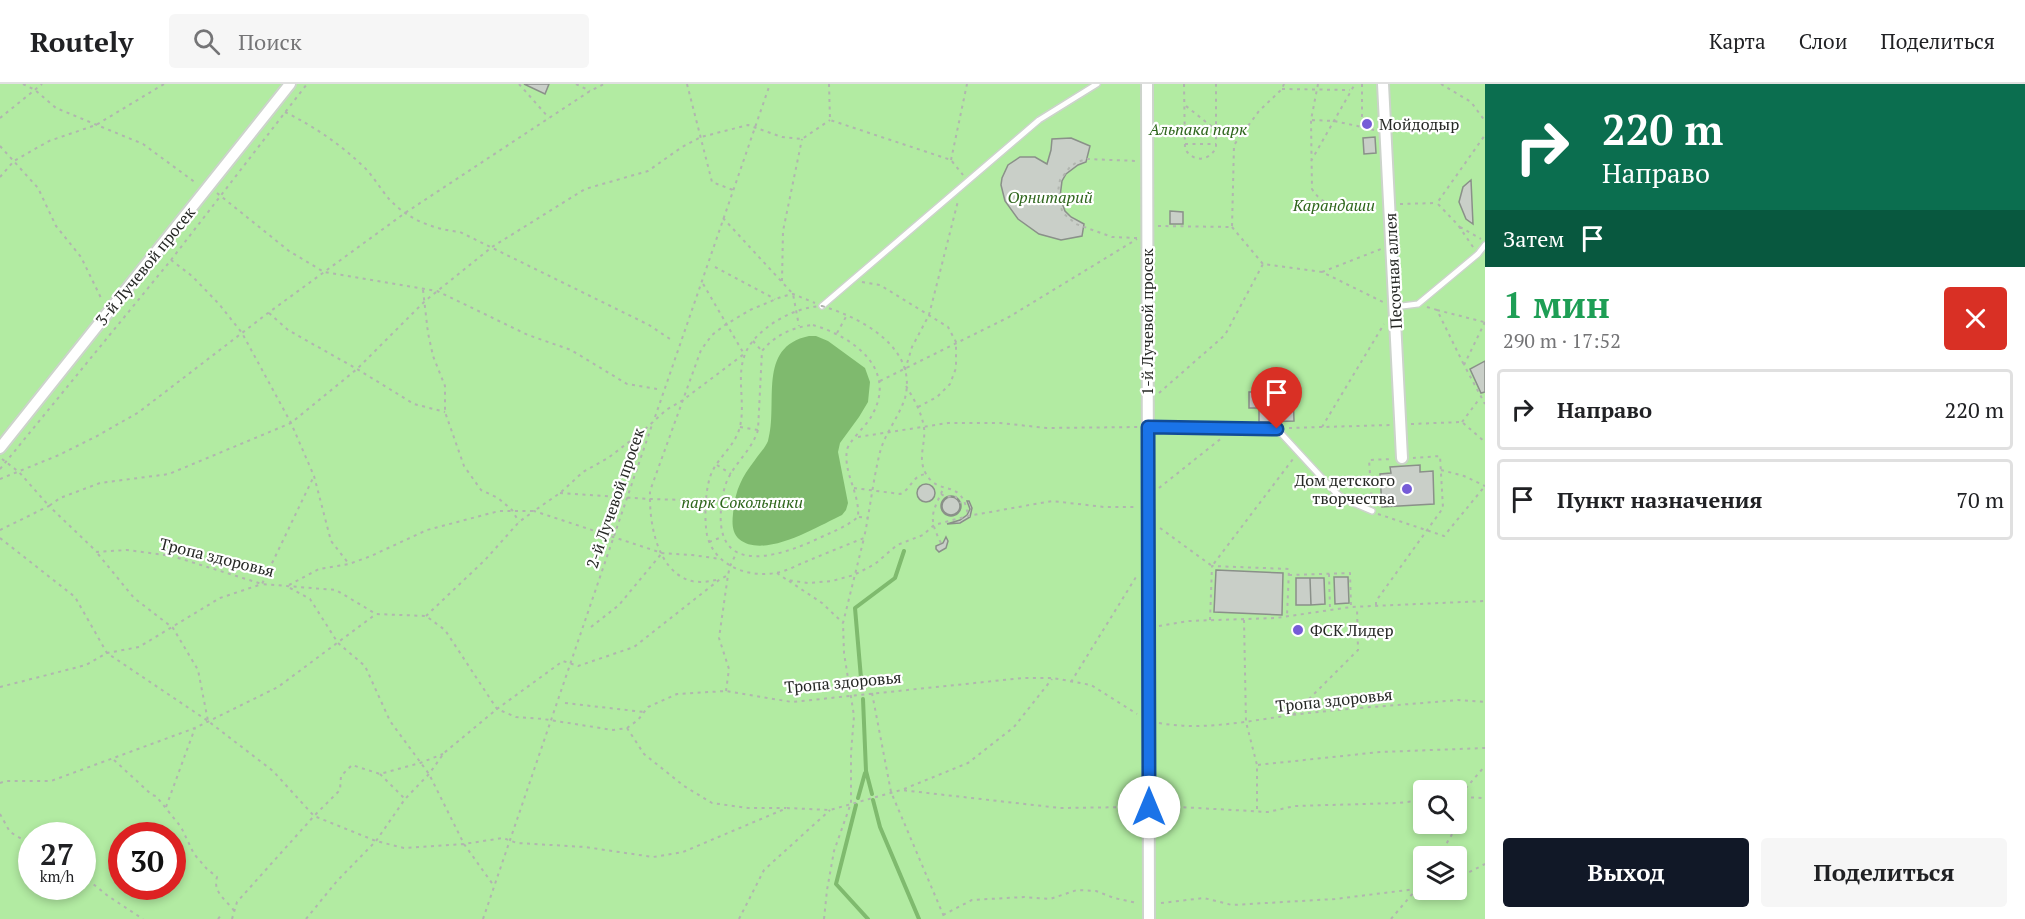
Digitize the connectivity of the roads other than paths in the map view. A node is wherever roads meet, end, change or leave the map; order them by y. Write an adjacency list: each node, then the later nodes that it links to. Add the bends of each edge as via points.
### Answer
1 (290, 84): 9 (street, 3-й Лучевой просек)
2 (1097, 84): 6 (lane, via 1039,120)
3 (1147, 84): 8 (street, 1-й Лучевой просек)
4 (1383, 84): 7 (street, Песочная аллея)
5 (1485, 243): 7 (lane, via 1478,254 1418,304)
6 (822, 306)
7 (1394, 308): 10 (street, Песочная аллея)
8 (1148, 427): 11 (lane, via 1277,429 1335,492); 12 (street, 1-й Лучевой просек)
9 (0, 448)
10 (1402, 458)
11 (1372, 512)
12 (1149, 919)

